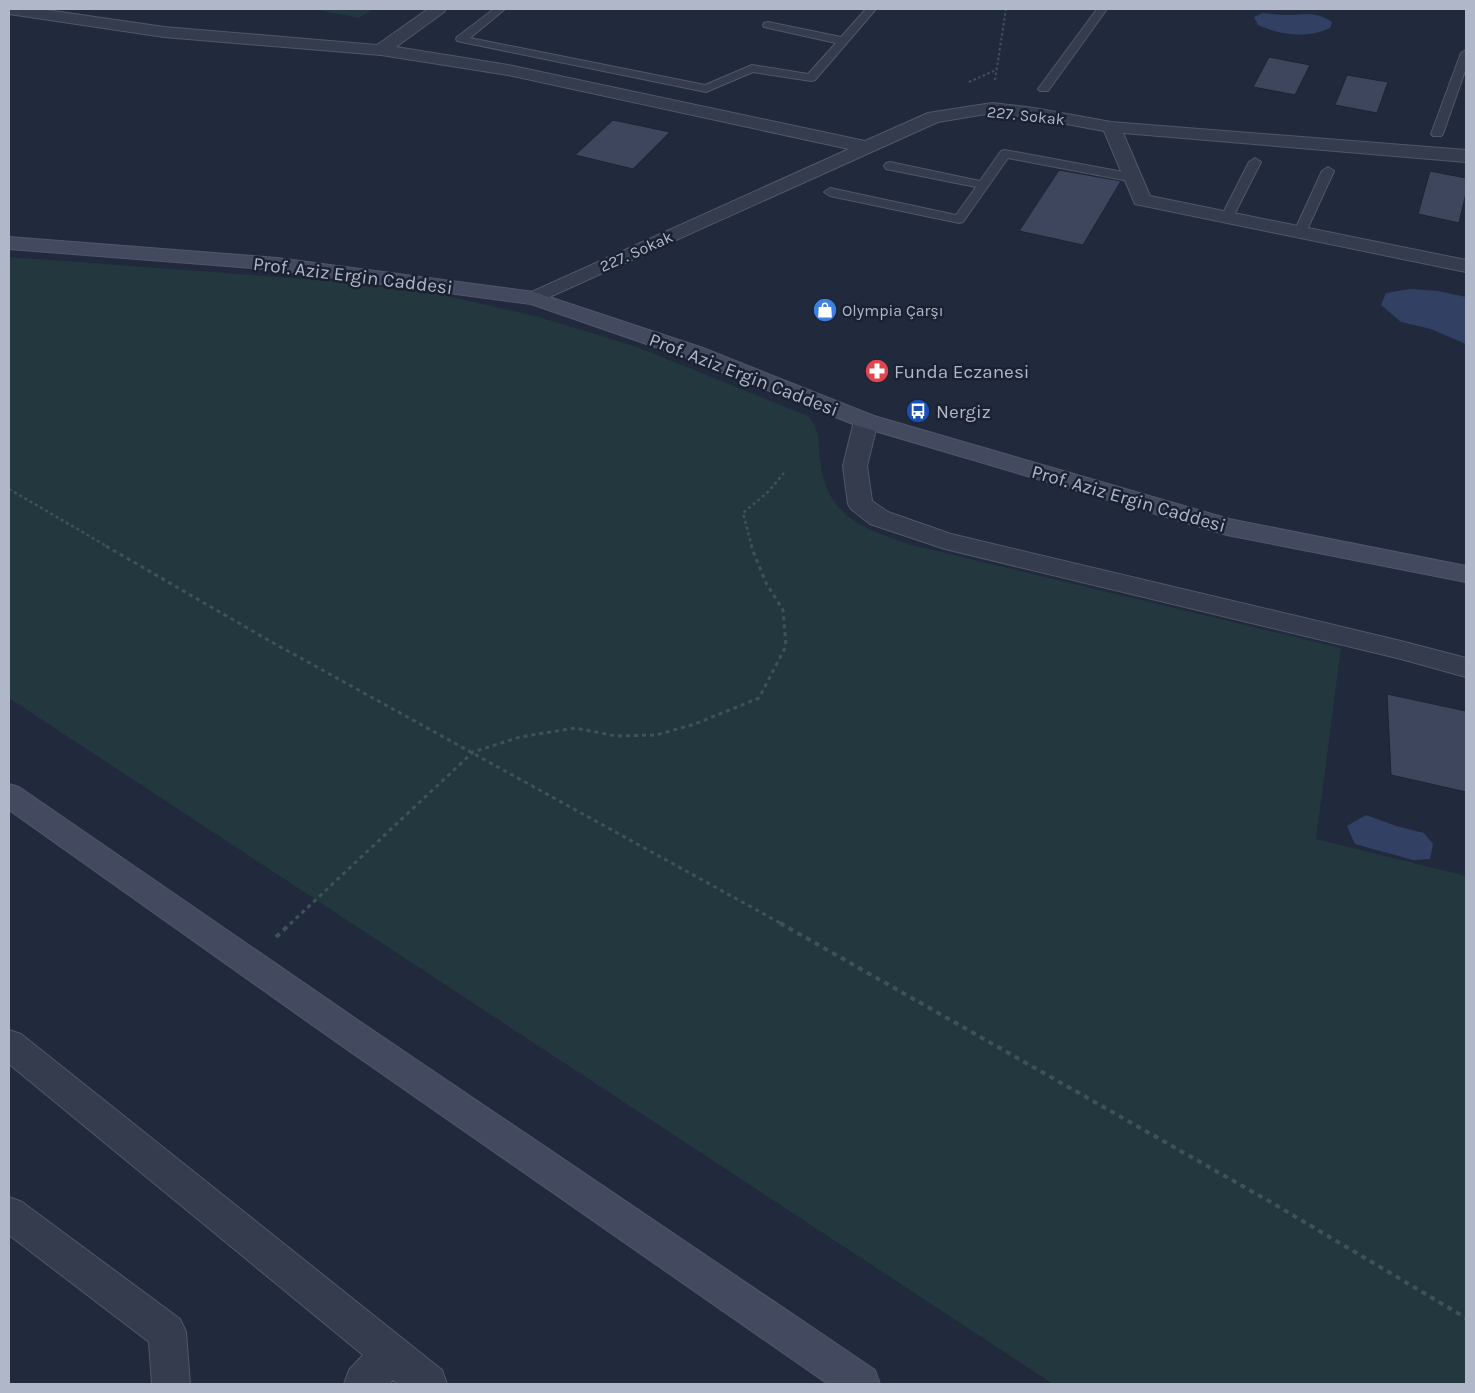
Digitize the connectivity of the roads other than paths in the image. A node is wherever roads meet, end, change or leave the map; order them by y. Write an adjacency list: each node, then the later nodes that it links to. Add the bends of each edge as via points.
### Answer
1 (9, 9): 8 (street, via 164,32)
2 (438, 9): 8 (street)
3 (500, 9): 7 (lane, via 461,39 706,89 752,68 812,78)
4 (871, 9): 7 (lane)
5 (1102, 9): 10 (lane)
6 (768, 25): 7 (lane)
7 (844, 40)
8 (381, 50): 13 (street, via 508,70)
9 (1466, 53): 12 (lane)
10 (1044, 89)
11 (1111, 127): 13 (street, 227. Sokak, via 992,108 934,117); 14 (street, 227. Sokak); 18 (street)
12 (1437, 134)
13 (867, 147): 25 (street, 227. Sokak)
14 (1466, 156)
15 (1255, 162): 21 (lane)
16 (890, 166): 19 (lane)
17 (1328, 171): 22 (lane)
18 (1134, 178): 19 (lane, via 1005,154); 21 (street, via 1142,200)
19 (984, 184): 20 (lane, via 959,219)
20 (830, 192)
21 (1227, 217): 22 (street)
22 (1300, 232): 24 (street)
23 (9, 243): 25 (street, Prof. Aziz Ergin Caddesi, via 277,264)
24 (1466, 266)
25 (534, 298): 26 (street, Prof. Aziz Ergin Caddesi, via 694,353)
26 (866, 421): 27 (street, Prof. Aziz Ergin Caddesi, via 1228,527); 28 (street, via 855,466 860,504 879,518 945,541)
27 (1466, 574)
28 (1466, 668)
29 (9, 795): 36 (street)
30 (9, 1044): 32 (street)
31 (9, 1214): 33 (street, via 167,1332)
32 (390, 1354): 34 (street); 35 (street)
33 (171, 1384)
34 (363, 1384)
35 (428, 1384)
36 (861, 1384)

